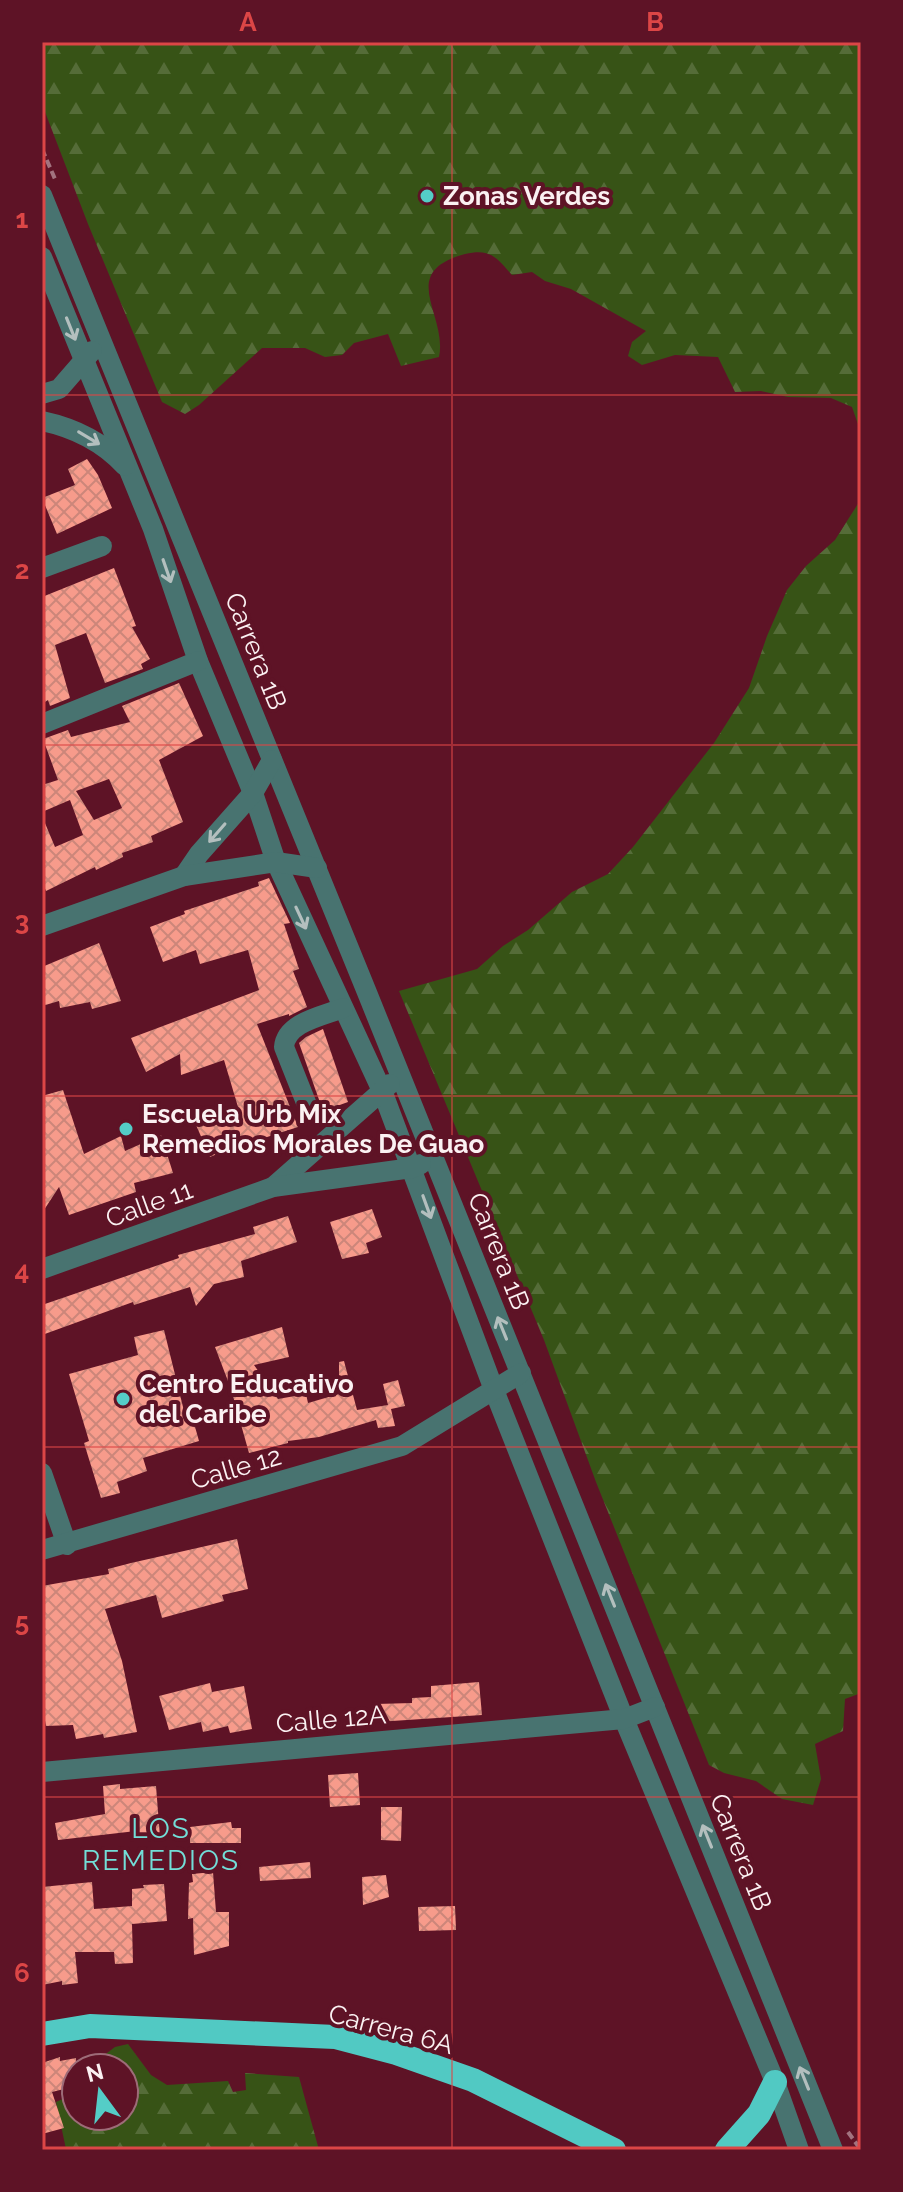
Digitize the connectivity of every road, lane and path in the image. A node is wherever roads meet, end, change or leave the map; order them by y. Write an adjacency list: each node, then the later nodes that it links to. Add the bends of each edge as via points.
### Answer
1 (42, 195): 3 (street, Carrera 1B)
2 (42, 259): 3 (street); 5 (street, Carrera 1B, one-way to 5)
3 (71, 267): 4 (street, Carrera 1B)
4 (101, 341): 5 (street); 13 (street, Carrera 1B)
5 (84, 360): 6 (street, via 59,389); 8 (street, Carrera 1B)
6 (42, 394)
7 (42, 421): 8 (street, one-way to 8, via 90,437)
8 (129, 470): 11 (street, Carrera 1B, one-way to 11)
9 (102, 546): 10 (street)
10 (42, 568)
11 (198, 661): 12 (street); 14 (street, Carrera 1B)
12 (42, 724)
13 (272, 760): 14 (street); 16 (street, Carrera 1B)
14 (253, 793): 15 (street, Carrera 1B); 17 (street, one-way to 17)
15 (276, 862): 16 (street); 17 (street); 19 (street, Carrera 1B, one-way to 19)
16 (317, 868): 20 (street, Carrera 1B)
17 (184, 876): 18 (street)
18 (42, 926)
19 (343, 1008): 21 (street, Carrera 1B); 22 (street, via 291,1029 285,1037 284,1047)
20 (400, 1074): 21 (street); 23 (street, Carrera 1B)
21 (383, 1093): 24 (street, Carrera 1B); 25 (street)
22 (307, 1105)
23 (433, 1158): 24 (street); 27 (street, Carrera 1B, one-way to 23)
24 (412, 1168): 25 (street); 28 (street, Carrera 1B, one-way to 28)
25 (273, 1187): 26 (street, Calle 11)
26 (42, 1269)
27 (521, 1373): 28 (street, Calle 12); 32 (street, Carrera 1B, one-way to 27)
28 (494, 1390): 30 (street, Calle 12, via 402,1446); 33 (street, Carrera 1B)
29 (42, 1473): 30 (street)
30 (67, 1545): 31 (street, Calle 12)
31 (42, 1550)
32 (655, 1707): 33 (street, Calle 12A); 40 (street, Carrera 1B, one-way to 32)
33 (624, 1719): 34 (street, Calle 12A); 36 (street, Carrera 1B)
34 (42, 1772)
35 (42, 2034): 37 (highway, Carrera 6A, via 90,2026 335,2037 473,2080)
36 (775, 2082): 38 (highway, via 759,2114); 39 (street, Carrera 1B)
37 (614, 2150)
38 (727, 2150)
39 (799, 2150)
40 (833, 2150)

